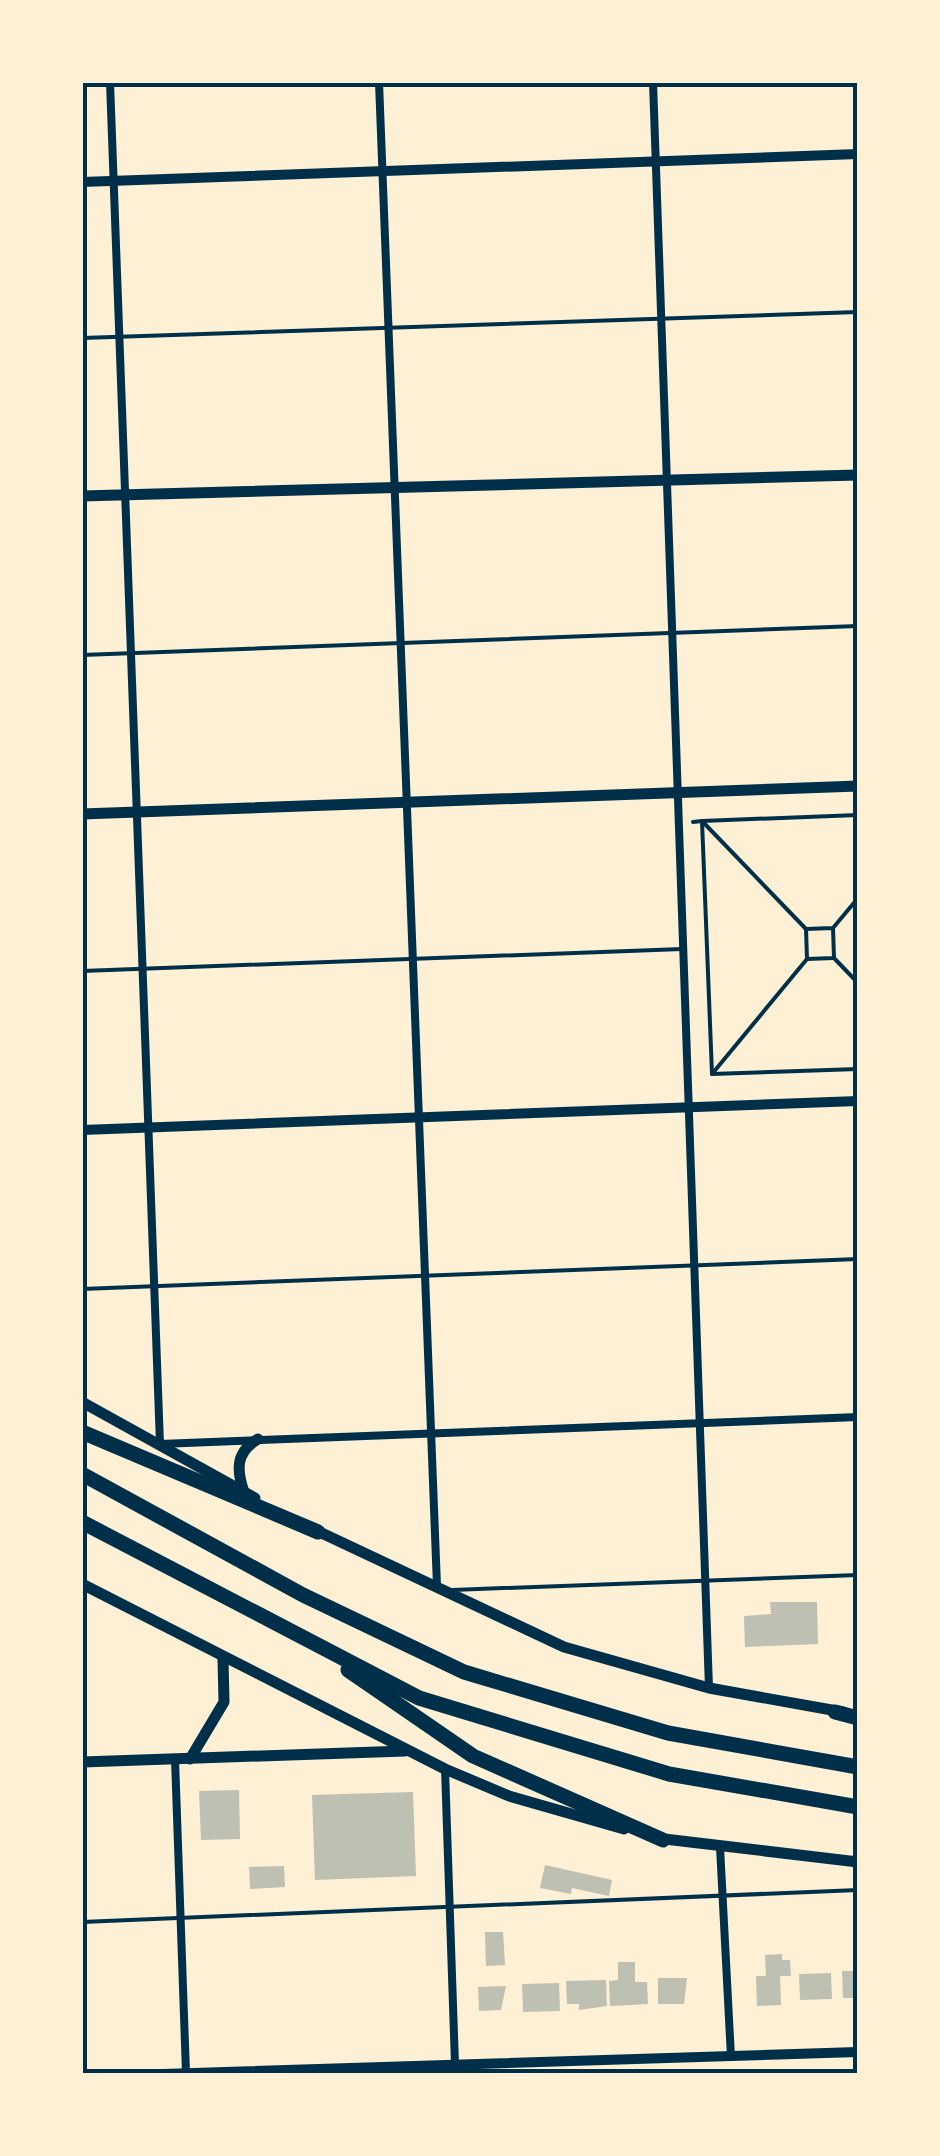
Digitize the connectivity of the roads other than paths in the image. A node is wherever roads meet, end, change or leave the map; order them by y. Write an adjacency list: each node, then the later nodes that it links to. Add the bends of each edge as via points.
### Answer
1 (110, 82): 7 (street)
2 (379, 82): 6 (street)
3 (653, 82): 5 (street)
4 (858, 154): 5 (street)
5 (656, 160): 6 (street); 10 (street)
6 (382, 170): 7 (street); 11 (street)
7 (113, 180): 8 (street); 12 (street)
8 (82, 182)
9 (858, 312): 10 (lane)
10 (661, 319): 11 (lane); 15 (street)
11 (388, 329): 12 (lane); 16 (street)
12 (119, 336): 13 (lane); 17 (street)
13 (82, 338)
14 (858, 475): 15 (main road)
15 (667, 480): 16 (main road); 20 (street)
16 (394, 486): 17 (main road); 21 (street)
17 (125, 495): 18 (main road); 22 (street)
18 (82, 496)
19 (858, 626): 20 (lane)
20 (672, 634): 21 (lane); 25 (street)
21 (400, 642): 22 (lane); 26 (street)
22 (131, 654): 23 (lane); 27 (street)
23 (82, 655)
24 (858, 786): 25 (main road)
25 (678, 792): 26 (main road); 29 (street)
26 (407, 801): 27 (main road); 30 (street)
27 (137, 812): 28 (main road); 31 (street)
28 (82, 814)
29 (684, 949): 30 (lane); 34 (street)
30 (413, 958): 31 (lane); 35 (street)
31 (142, 970): 32 (lane); 36 (street)
32 (82, 971)
33 (858, 1100): 34 (street)
34 (690, 1106): 35 (street); 39 (street)
35 (420, 1117): 36 (street); 40 (street)
36 (148, 1128): 37 (street); 41 (street)
37 (82, 1130)
38 (858, 1259): 39 (lane)
39 (696, 1267): 40 (lane); 45 (street)
40 (425, 1275): 41 (lane); 47 (street)
41 (153, 1286): 42 (lane); 49 (street)
42 (82, 1289)
43 (82, 1402): 49 (main road)
44 (858, 1417): 45 (street)
45 (701, 1423): 47 (street); 55 (street)
46 (82, 1432): 53 (highway)
47 (430, 1435): 48 (street); 57 (street)
48 (258, 1439): 49 (street); 51 (main road, via 237,1467)
49 (160, 1444): 51 (main road)
50 (82, 1474): 67 (highway, via 303,1596 464,1672 668,1734)
51 (244, 1492): 53 (main road)
52 (82, 1522): 58 (highway)
53 (318, 1532): 57 (main road)
54 (858, 1576): 55 (lane)
55 (706, 1578): 57 (lane); 60 (street)
56 (82, 1584): 59 (main road)
57 (437, 1591): 60 (main road, via 564,1648)
58 (291, 1632): 69 (highway, via 419,1698 537,1738 669,1774); 70 (highway, via 473,1756)
59 (223, 1659): 63 (main road); 65 (main road, via 224,1702)
60 (709, 1688): 61 (main road)
61 (835, 1712): 62 (highway)
62 (858, 1716)
63 (410, 1751): 65 (main road); 68 (main road)
64 (174, 1759): 65 (main road); 66 (main road); 76 (street)
65 (190, 1759)
66 (82, 1762)
67 (858, 1768)
68 (444, 1769): 70 (main road, via 510,1796); 75 (street)
69 (858, 1807)
70 (663, 1840): 71 (main road)
71 (720, 1847): 72 (main road); 74 (street)
72 (858, 1862)
73 (858, 1890): 74 (lane)
74 (723, 1895): 75 (lane); 79 (street)
75 (450, 1906): 76 (lane); 80 (street)
76 (180, 1918): 77 (lane); 81 (street)
77 (82, 1922)
78 (858, 2052): 79 (street)
79 (731, 2057): 80 (street)
80 (456, 2064): 81 (street)
81 (186, 2073): 82 (street)
82 (163, 2074)

